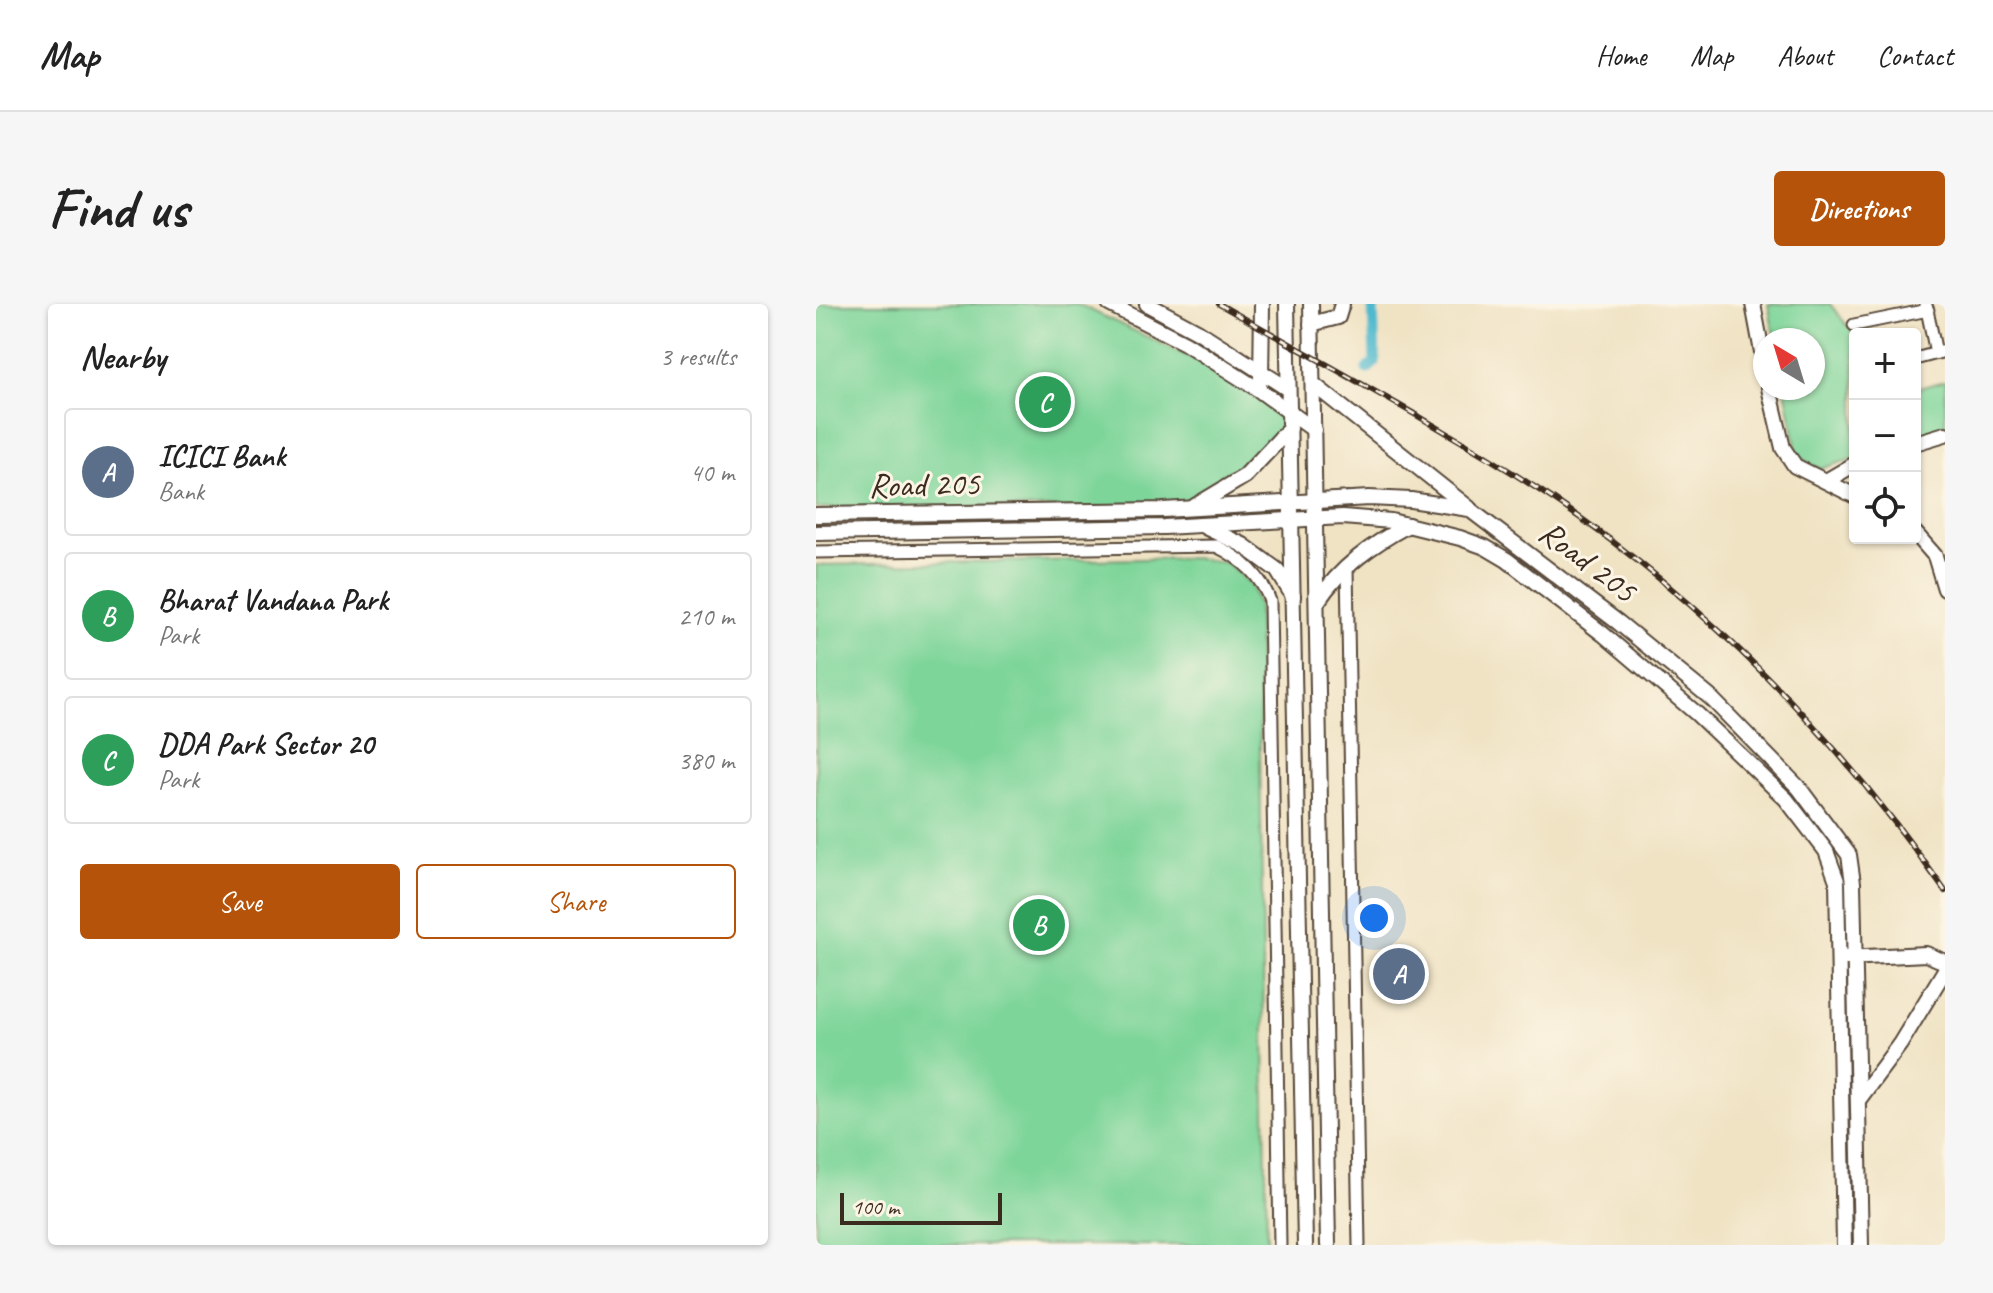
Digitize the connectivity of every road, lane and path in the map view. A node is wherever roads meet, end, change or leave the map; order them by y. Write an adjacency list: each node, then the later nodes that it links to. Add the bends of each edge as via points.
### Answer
1 (1109, 304): 17 (main road)
2 (1147, 304): 14 (main road)
3 (1262, 304): 14 (main road)
4 (1287, 304): 16 (main road)
5 (1311, 304): 9 (main road)
6 (1342, 304): 9 (main road, via 1338,317)
7 (1753, 304): 11 (main road)
8 (1927, 307): 10 (street); 12 (street)
9 (1311, 324): 15 (main road)
10 (1854, 325)
11 (1758, 328)
12 (1941, 352): 13 (street)
13 (1921, 357)
14 (1261, 372): 16 (main road); 17 (main road)
15 (1313, 384): 20 (main road); 29 (main road)
16 (1288, 389): 19 (main road)
17 (1259, 390): 19 (main road)
18 (1772, 400): 24 (main road, via 1783,448 1795,466)
19 (1290, 420): 20 (main road); 27 (main road); 28 (main road, via 1245,476)
20 (1314, 430): 26 (main road)
21 (1945, 434): 22 (main road)
22 (1921, 441)
23 (1849, 468): 24 (main road)
24 (1826, 481): 25 (main road)
25 (1849, 493)
26 (1316, 501): 27 (main road, Road 205); 29 (main road, Road 205, via 1411,500); 31 (main road)
27 (1291, 502): 28 (main road, Road 205); 32 (main road)
28 (1191, 508): 30 (main road, Road 205)
29 (1469, 509): 42 (main road, Road 205, via 1711,698 1799,788 1849,855)
30 (816, 515)
31 (1316, 519): 32 (main road, Road 205); 34 (main road, Road 205); 41 (main road)
32 (1292, 520): 33 (main road, Road 205); 40 (main road)
33 (1202, 525): 35 (main road, Road 205); 40 (main road, via 1277,570)
34 (1408, 525): 38 (main road); 43 (main road, Road 205, via 1460,538 1507,560 1697,714 1786,799 1826,851 1837,881)
35 (816, 533)
36 (1921, 540): 39 (main road, via 1935,556)
37 (816, 552): 47 (street, via 1216,546 1254,572 1265,587 1270,601)
38 (1347, 567): 41 (main road); 50 (street)
39 (1945, 589)
40 (1293, 597): 48 (main road)
41 (1317, 603): 49 (main road)
42 (1855, 958): 43 (main road); 44 (main road, via 1926,954); 46 (main road, Road 205)
43 (1838, 959): 51 (main road, Road 205)
44 (1945, 962)
45 (1945, 970): 46 (main road)
46 (1859, 1099): 52 (main road, Road 205)
47 (1280, 1245)
48 (1305, 1245)
49 (1328, 1245)
50 (1359, 1245)
51 (1844, 1245)
52 (1861, 1245)

